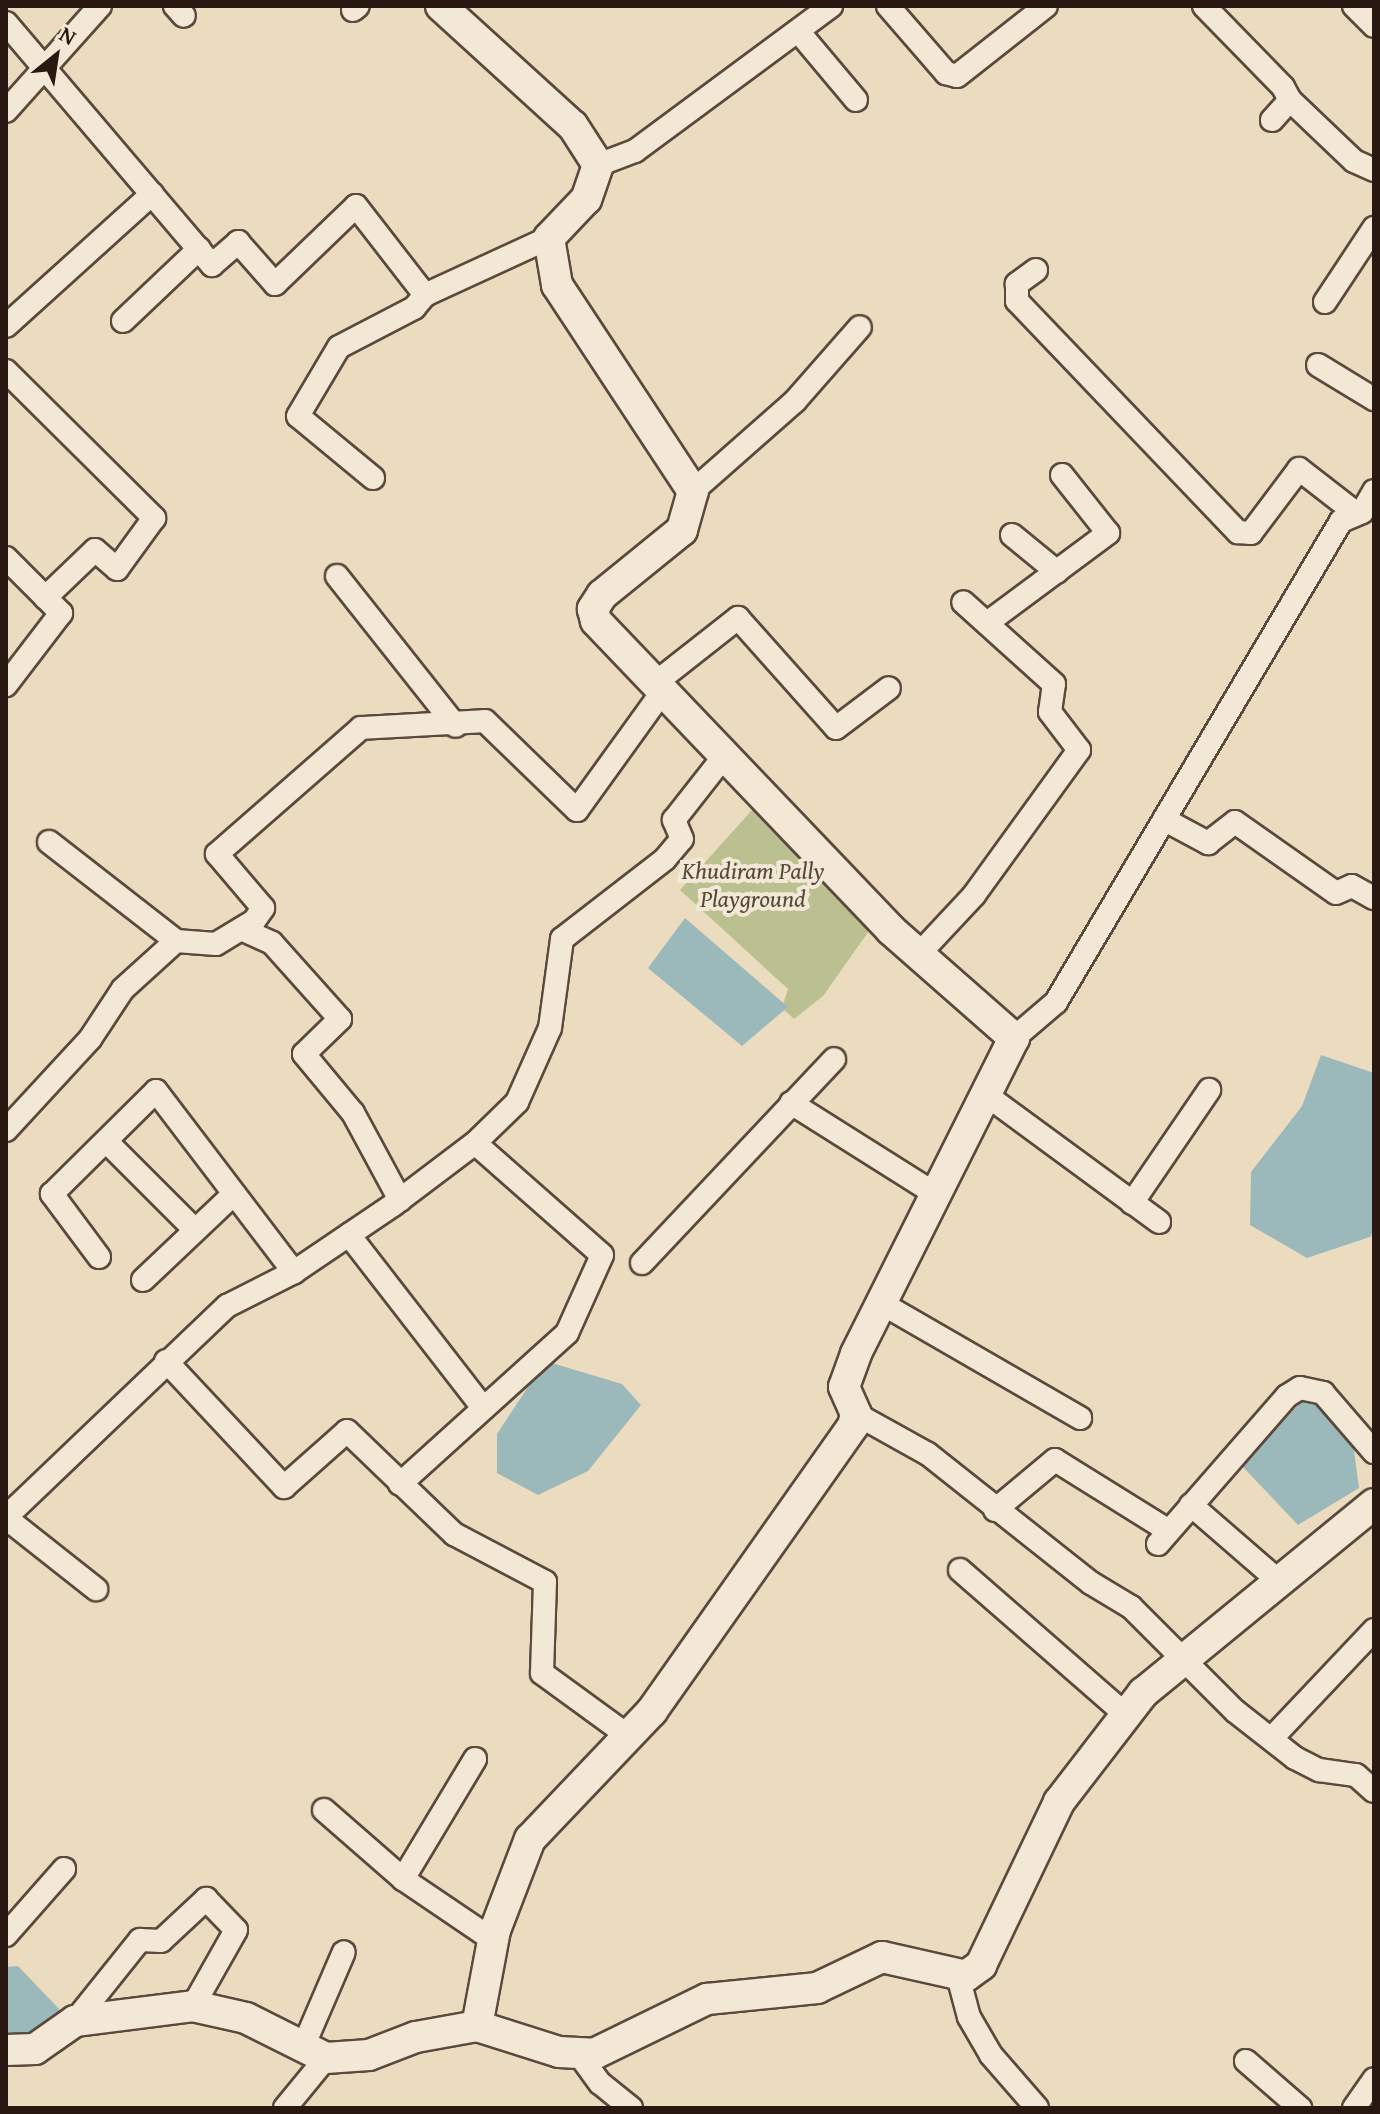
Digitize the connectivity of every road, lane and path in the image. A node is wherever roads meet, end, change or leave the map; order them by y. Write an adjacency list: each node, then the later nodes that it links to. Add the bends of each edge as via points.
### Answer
1 (100, 6): 11 (street)
2 (441, 6): 16 (street, via 573,126)
3 (831, 6): 10 (street)
4 (888, 6): 5 (street, via 946,73 957,76)
5 (1046, 6)
6 (1204, 6): 13 (street)
7 (1354, 6): 9 (street)
8 (6, 23): 11 (street)
9 (1374, 26)
10 (798, 31): 12 (street); 16 (street, via 635,151)
11 (46, 69): 14 (street); 18 (street)
12 (856, 100)
13 (1290, 100): 15 (street); 17 (street, via 1354,161)
14 (6, 111)
15 (1272, 120)
16 (598, 165): 20 (street, via 586,199)
17 (1374, 170)
18 (152, 194): 21 (street); 26 (street)
19 (1374, 228): 24 (street)
20 (549, 238): 23 (street); 33 (street, via 557,285)
21 (199, 249): 23 (street, via 212,265 238,242 275,284 356,206); 25 (street)
22 (1036, 270): 35 (street, via 1017,284 1017,301 1238,532 1251,533 1299,469)
23 (425, 295): 32 (street, via 414,308 339,347 298,416)
24 (1325, 302)
25 (123, 321)
26 (6, 326)
27 (860, 327): 33 (street, via 795,401)
28 (1318, 365): 30 (street)
29 (6, 371): 40 (street, via 154,518 117,569 95,550)
30 (1374, 399)
31 (1062, 475): 38 (street, via 1108,533)
32 (373, 478)
33 (693, 491): 44 (street, via 682,530 593,609 596,621)
34 (1374, 491): 35 (street)
35 (1364, 515): 48 (street, via 1341,521)
36 (1012, 535): 38 (street)
37 (6, 558): 40 (street)
38 (1057, 572): 42 (street)
39 (337, 576): 46 (street)
40 (45, 598): 43 (street, via 61,613)
41 (963, 602): 42 (street)
42 (987, 623): 53 (street, via 1054,684 1050,712 1079,750 1005,855)
43 (6, 685)
44 (658, 688): 45 (street, via 738,618 836,728); 46 (street, via 577,810 504,734 485,721); 47 (street)
45 (889, 688)
46 (456, 726): 51 (street, via 361,728 230,837 217,854 263,908)
47 (725, 755): 53 (street); 61 (street, via 674,820 682,839 665,859 562,939 550,1028 517,1102)
48 (1167, 821): 50 (street, via 1208,843 1235,822 1336,893 1352,886); 54 (street, via 1056,1002)
49 (49, 842): 52 (street)
50 (1374, 898)
51 (241, 929): 52 (street, via 216,944); 64 (street, via 272,943 340,1019 304,1054 353,1113)
52 (176, 941): 59 (street, via 123,989 90,1039)
53 (920, 953): 54 (street)
54 (1014, 1038): 57 (street)
55 (834, 1059): 58 (street)
56 (1209, 1090): 65 (street)
57 (989, 1097): 63 (street); 65 (street)
58 (791, 1103): 63 (street); 70 (street)
59 (6, 1130)
60 (106, 1141): 62 (street, via 156,1091); 67 (street); 69 (street, via 52,1194)
61 (475, 1143): 64 (street); 75 (street, via 602,1255 567,1333)
62 (234, 1194): 67 (street); 71 (street)
63 (937, 1195): 73 (street)
64 (400, 1200): 68 (street)
65 (1132, 1203): 66 (street)
66 (1159, 1222)
67 (193, 1228): 72 (street)
68 (349, 1235): 71 (street); 75 (street)
69 (99, 1257)
70 (642, 1263)
71 (294, 1272): 74 (street, via 227,1306)
72 (143, 1280)
73 (881, 1303): 76 (street, via 844,1387); 77 (street)
74 (166, 1361): 79 (street, via 284,1487 347,1431); 82 (street)
75 (483, 1408): 79 (street)
76 (856, 1414): 83 (street, via 928,1454); 90 (street, via 841,1447 652,1711)
77 (1080, 1418)
78 (1374, 1452): 81 (street, via 1323,1393 1300,1388)
79 (400, 1484): 90 (street, via 454,1534 545,1582 542,1673)
80 (1374, 1504): 85 (street)
81 (1191, 1505): 83 (street, via 1163,1537 1055,1460); 85 (street)
82 (9, 1509): 86 (street)
83 (995, 1510): 88 (street, via 1131,1607)
84 (960, 1570): 89 (street)
85 (1280, 1582): 88 (street)
86 (96, 1589)
87 (1374, 1630): 91 (street)
88 (1188, 1658): 89 (street); 91 (street)
89 (1125, 1714): 100 (street, via 1059,1802 981,1965)
90 (627, 1735): 98 (street, via 530,1839 509,1882)
91 (1271, 1739): 93 (street, via 1319,1770 1356,1775)
92 (475, 1759): 96 (street)
93 (1374, 1791)
94 (324, 1810): 96 (street)
95 (64, 1869): 97 (street)
96 (403, 1879): 98 (street)
97 (6, 1935)
98 (493, 1940): 103 (street)
99 (344, 1952): 105 (street)
100 (958, 1976): 106 (street, via 882,1957 817,1988 707,1999 594,2054); 109 (street, via 969,2017)
101 (193, 2006): 102 (street); 102 (street, via 236,1930 206,1899 161,1941 140,1940); 105 (street, via 246,2018)
102 (75, 2021): 104 (street, via 35,2049)
103 (477, 2026): 105 (street, via 416,2037 369,2055); 106 (street)
104 (6, 2050)
105 (314, 2053): 110 (street)
106 (578, 2053): 111 (street, via 600,2083)
107 (1246, 2061): 113 (street)
108 (1374, 2079): 114 (street)
109 (1020, 2099): 112 (street)
110 (285, 2108)
111 (631, 2108)
112 (1037, 2108)
113 (1300, 2108)
114 (1354, 2108)

